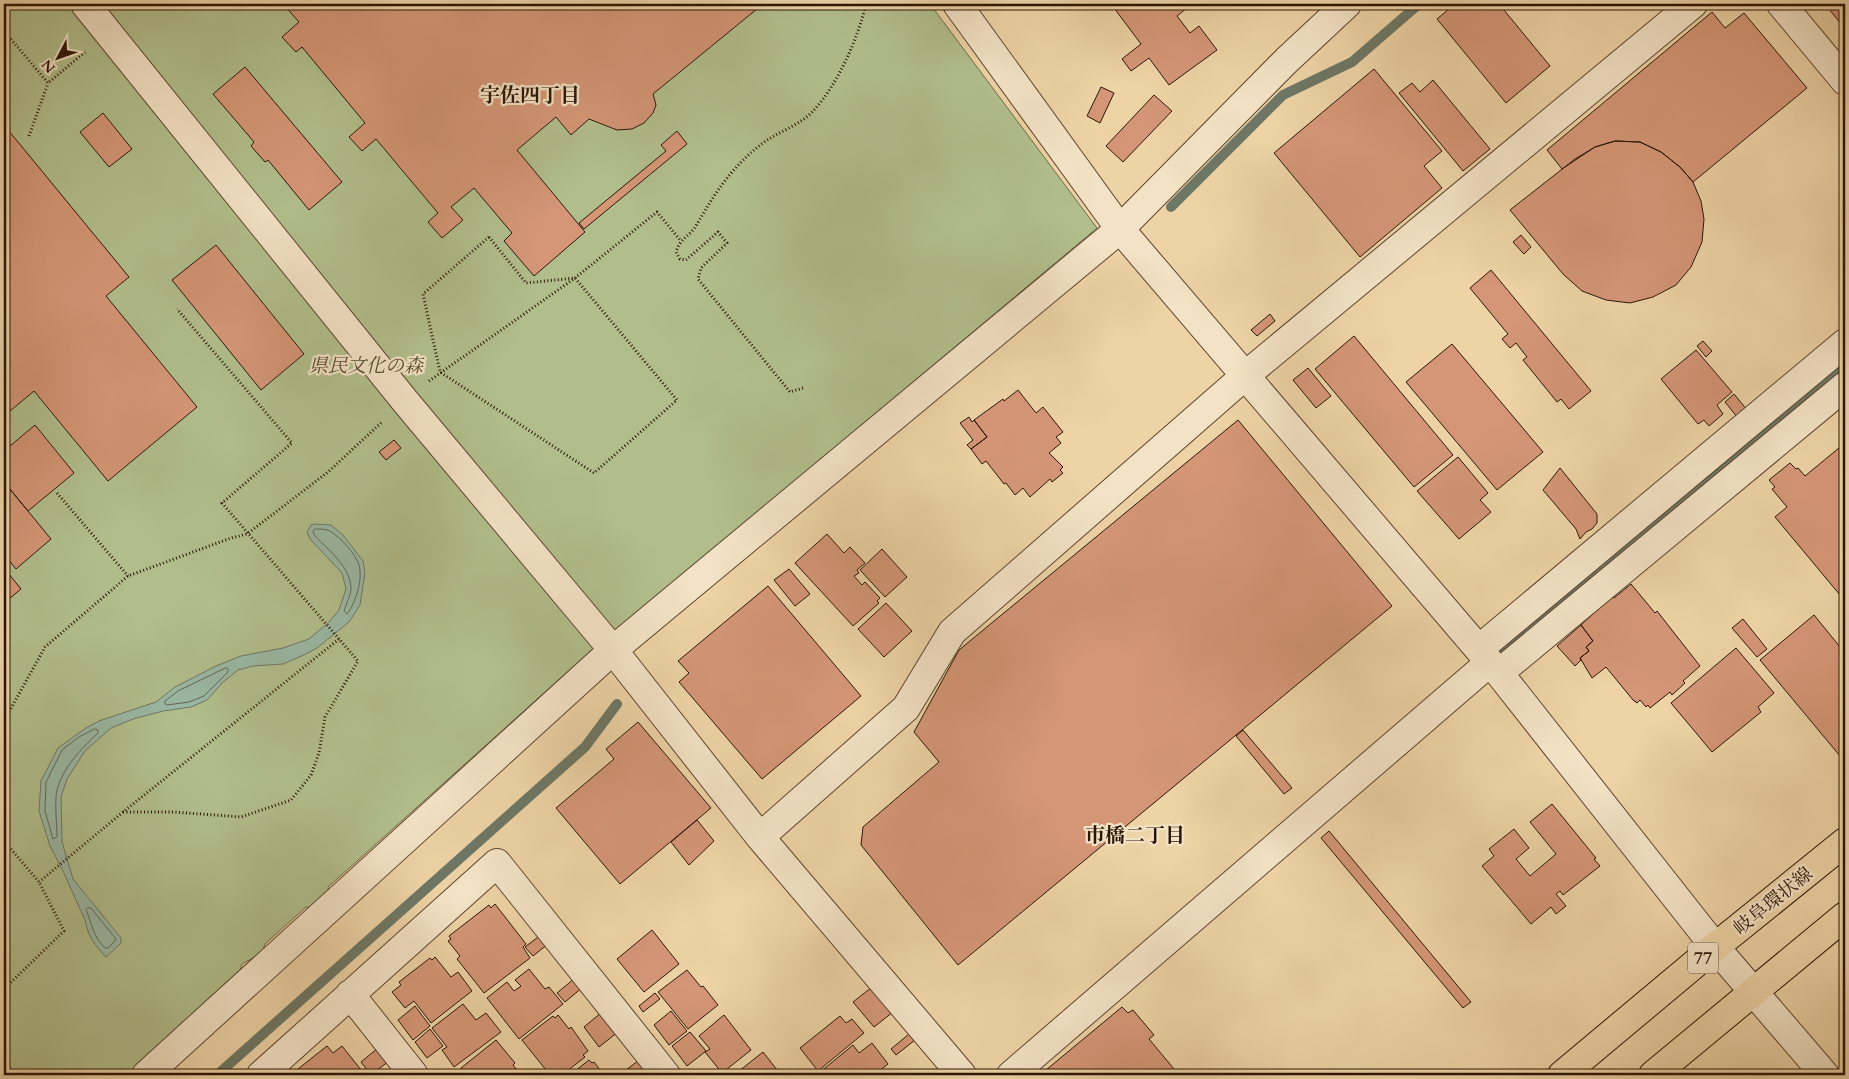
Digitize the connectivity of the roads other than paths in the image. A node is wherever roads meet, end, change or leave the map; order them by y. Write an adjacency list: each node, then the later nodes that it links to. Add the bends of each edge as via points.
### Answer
1 (85, 4): 11 (street, via 405,401)
2 (957, 4): 7 (street)
3 (1347, 4): 7 (street, via 1286,60)
4 (1693, 4): 9 (street)
5 (1781, 4): 6 (street)
6 (1845, 81)
7 (1120, 229): 9 (street); 11 (street)
8 (1845, 343): 12 (street)
9 (1246, 375): 12 (street); 13 (street, via 952,632 906,708)
10 (1845, 386): 12 (street)
11 (613, 650): 13 (street); 19 (street)
12 (1489, 661): 16 (street); 24 (street)
13 (760, 837): 23 (street)
14 (1845, 842): 16 (main road, 岐阜環状線 / 77)
15 (1845, 916): 17 (main road)
16 (1715, 948): 17 (street); 25 (main road, 岐阜環状線 / 77)
17 (1754, 991): 26 (main road); 27 (street)
18 (350, 994): 20 (street); 21 (street); 22 (street, via 497,863)
19 (146, 1075)
20 (261, 1075)
21 (414, 1075)
22 (666, 1075)
23 (962, 1075)
24 (1011, 1075)
25 (1562, 1075)
26 (1653, 1075)
27 (1825, 1075)

